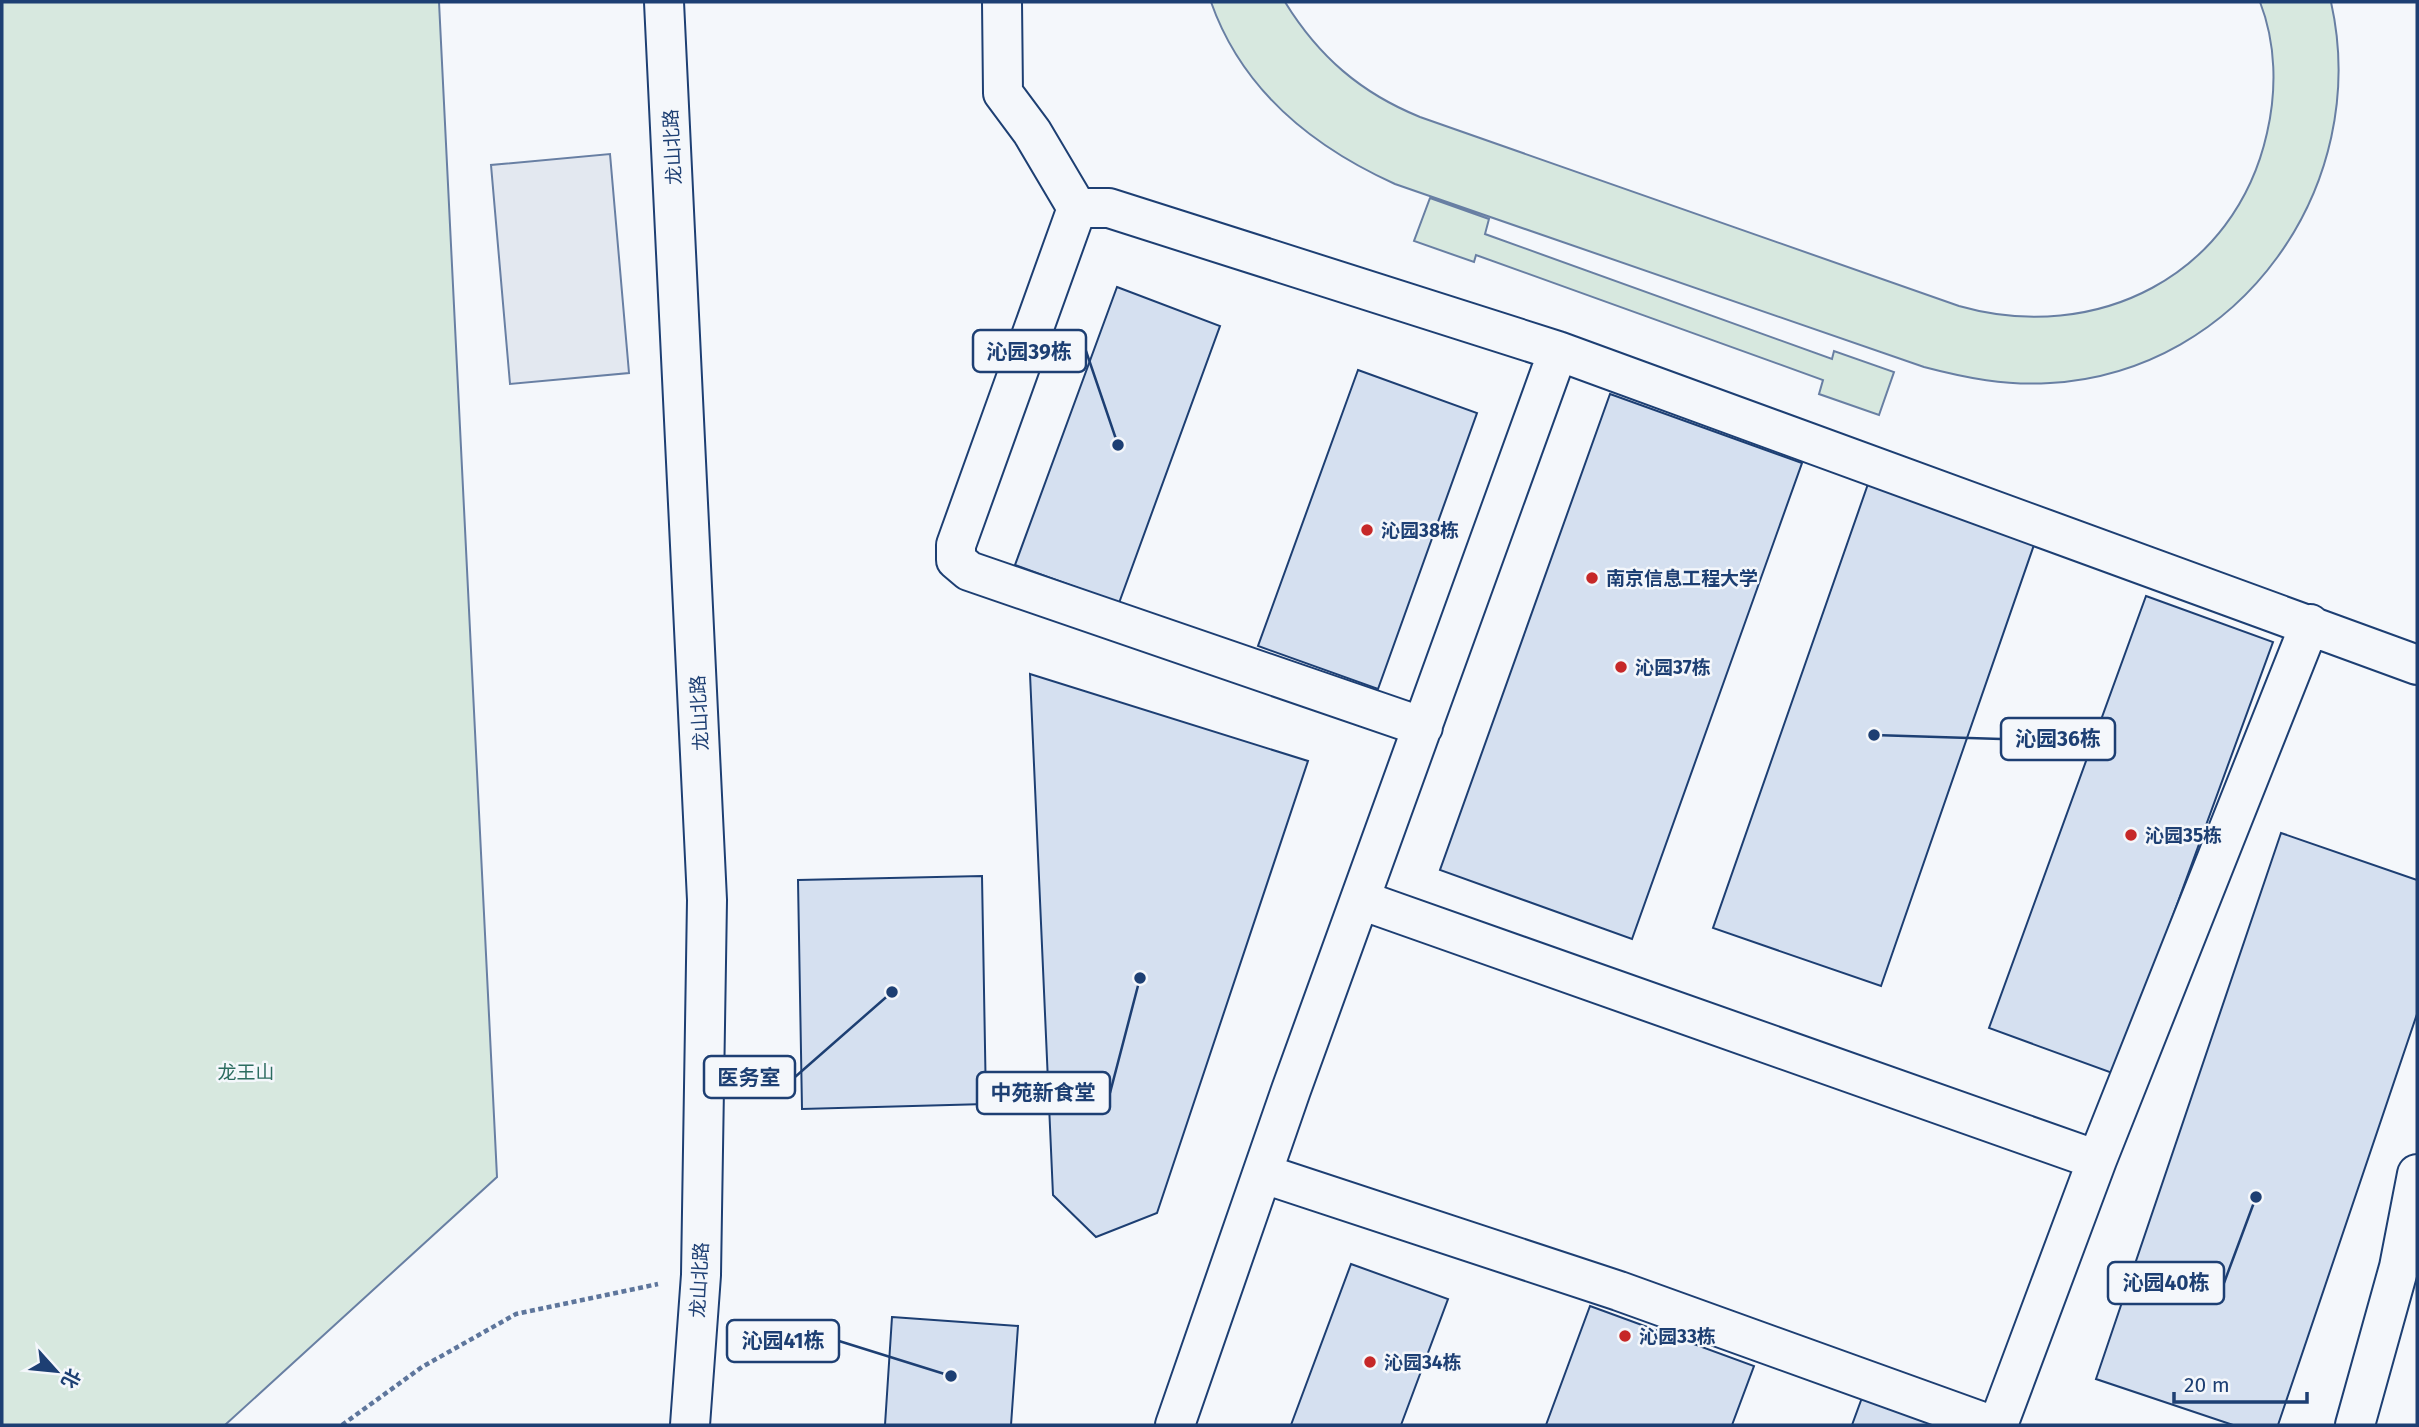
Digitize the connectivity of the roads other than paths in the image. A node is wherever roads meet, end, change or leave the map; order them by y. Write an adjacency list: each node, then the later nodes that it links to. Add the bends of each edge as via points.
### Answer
1 (664, 2): 12 (street, 龙山北路, via 708,900 701,1275)
2 (1002, 2): 3 (street, via 1003,93)
3 (1077, 208): 4 (street, via 1109,208); 7 (street, via 956,545 956,560 982,576)
4 (1559, 351): 5 (street); 7 (street)
5 (2310, 624): 6 (street); 9 (street)
6 (2417, 665)
7 (1423, 727): 8 (street)
8 (1361, 900): 9 (street); 10 (street)
9 (2097, 1160): 15 (street)
10 (1264, 1174): 13 (street); 14 (street, via 1619,1291)
11 (2417, 1174): 16 (street, via 2399,1267)
12 (690, 1425)
13 (1175, 1425)
14 (1991, 1425)
15 (1998, 1425)
16 (2355, 1425)

